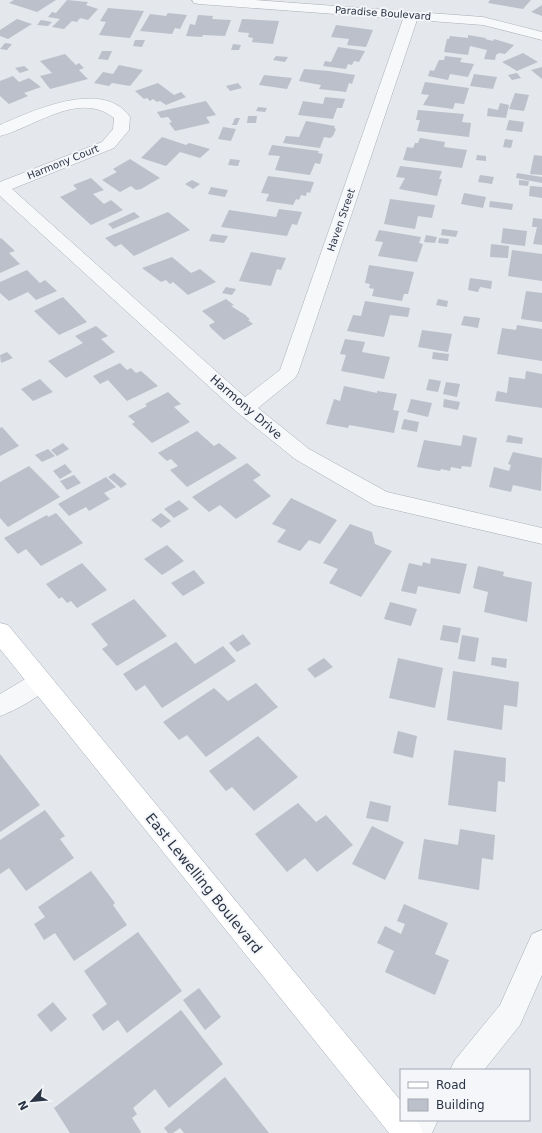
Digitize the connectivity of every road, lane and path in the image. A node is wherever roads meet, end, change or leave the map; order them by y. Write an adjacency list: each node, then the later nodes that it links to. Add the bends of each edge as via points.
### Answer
1 (199, 0): 2 (street, Paradise Boulevard)
2 (412, 15): 3 (street, Paradise Boulevard, via 483,21); 6 (street, Haven Street, via 288,373)
3 (542, 36)
4 (0, 131): 5 (street, Harmony Court, via 65,105 95,104 108,107 122,117 121,130 108,145)
5 (0, 187): 6 (street, Harmony Drive)
6 (245, 408): 7 (street, Harmony Drive, via 302,454 381,499)
7 (542, 536)
8 (0, 632): 9 (main road, East Lewelling Boulevard)
9 (40, 682): 10 (street); 14 (main road, East Lewelling Boulevard)
10 (0, 706)
11 (542, 943): 12 (street, via 510,1015)
12 (466, 1069)
13 (422, 1121): 15 (street)
14 (408, 1133)
15 (412, 1133)

